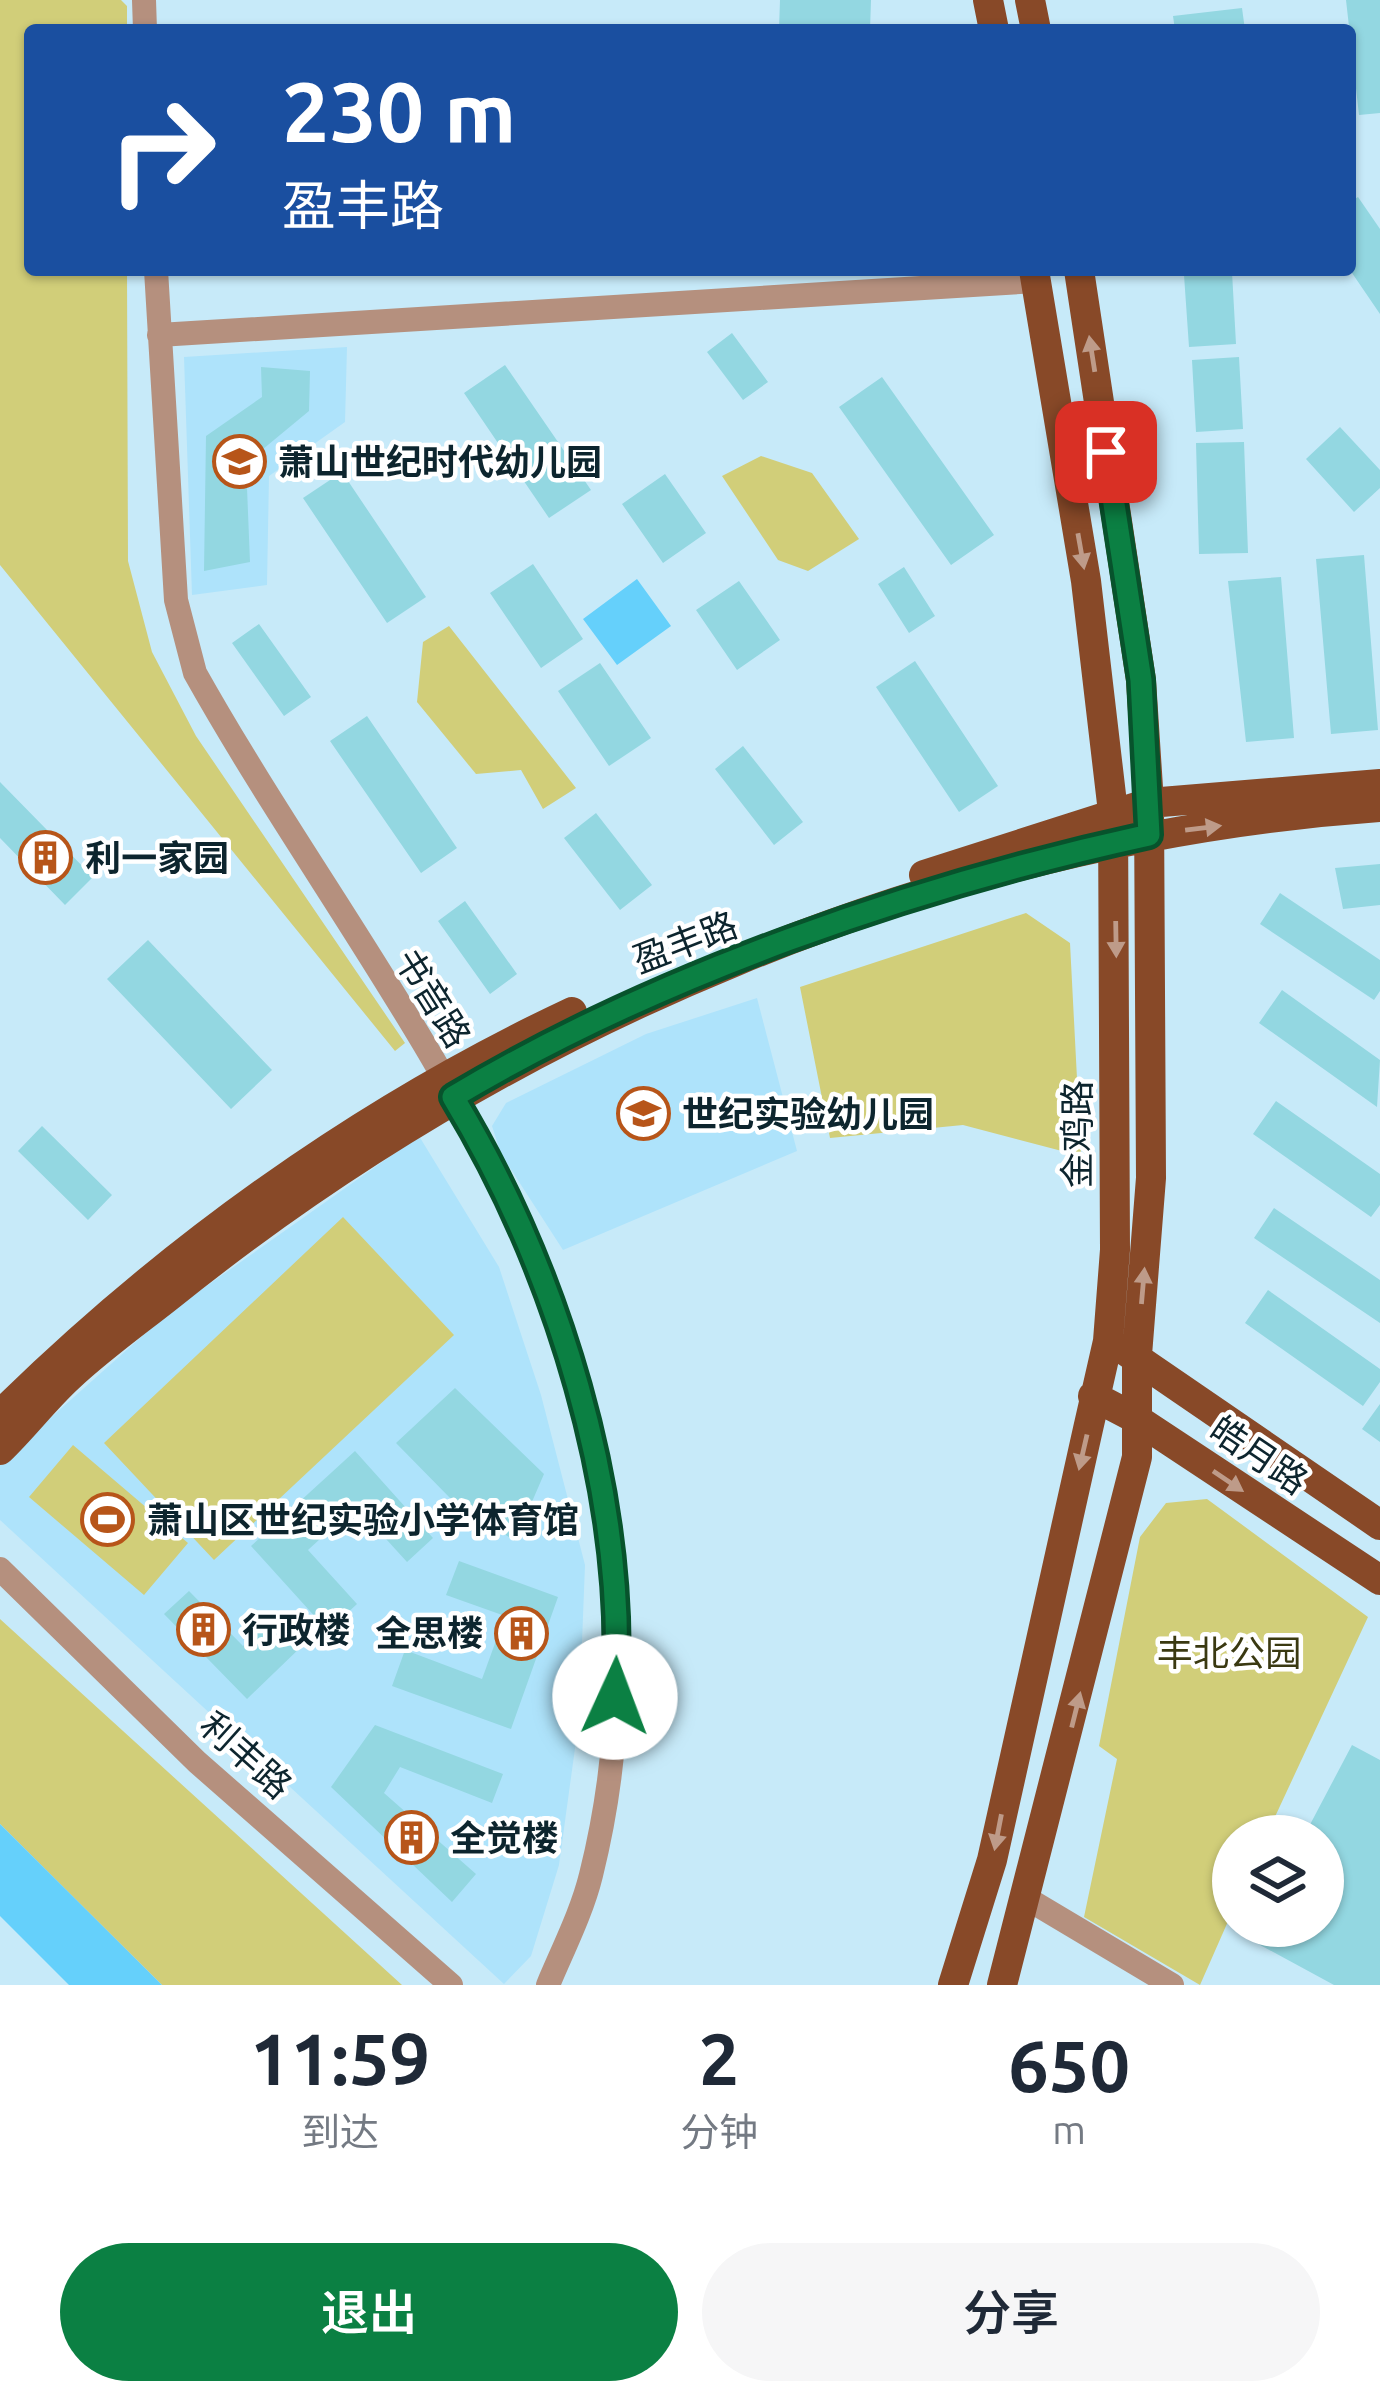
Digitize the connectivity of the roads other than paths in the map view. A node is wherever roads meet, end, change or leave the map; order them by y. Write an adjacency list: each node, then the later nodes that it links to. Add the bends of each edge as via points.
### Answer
1 (156, 276): 5 (street, 书音路)
2 (1020, 276): 5 (street)
3 (1035, 276): 9 (main road, 金鸡路, one-way to 9, via 1086,581)
4 (1080, 276): 7 (main road, 金鸡路, one-way to 4, via 1141,680)
5 (159, 334): 11 (street, 书音路, via 176,600 195,674)
6 (1380, 784): 7 (main road, 盈丰路)
7 (1149, 802): 9 (main road, 盈丰路); 10 (main road, 金鸡路)
8 (1380, 807): 10 (main road, 盈丰路, one-way to 8)
9 (1113, 827): 10 (main road, 盈丰路); 11 (main road, 盈丰路, via 792,920 629,985); 12 (main road, 金鸡路, one-way to 12, via 1115,1250)
10 (1149, 835): 13 (main road, 金鸡路, one-way to 10, via 1151,1178)
11 (446, 1087): 15 (main road, 盈丰路, via 241,1211 112,1312); 17 (main road, 盈丰路, via 69,1377); 23 (street, 书音路, via 526,1238 590,1427 615,1563 610,1782 590,1880)
12 (1108, 1341): 13 (main road, 皓月路); 14 (main road, 金鸡路)
13 (1137, 1355): 16 (main road, 金鸡路); 18 (main road, 皓月路)
14 (1093, 1396): 16 (main road, 皓月路); 24 (main road, 金鸡路, one-way to 24, via 992,1860)
15 (0, 1415)
16 (1135, 1418): 20 (main road, 皓月路, one-way to 20); 21 (main road, 金鸡路, one-way to 16, via 1137,1457)
17 (0, 1450)
18 (1380, 1525)
19 (0, 1570): 22 (street, 利丰路, via 197,1762)
20 (1380, 1580)
21 (1026, 1898): 25 (main road, 金鸡路); 26 (street)
22 (451, 1985)
23 (548, 1985)
24 (953, 1985)
25 (1002, 1985)
26 (1172, 1985)

